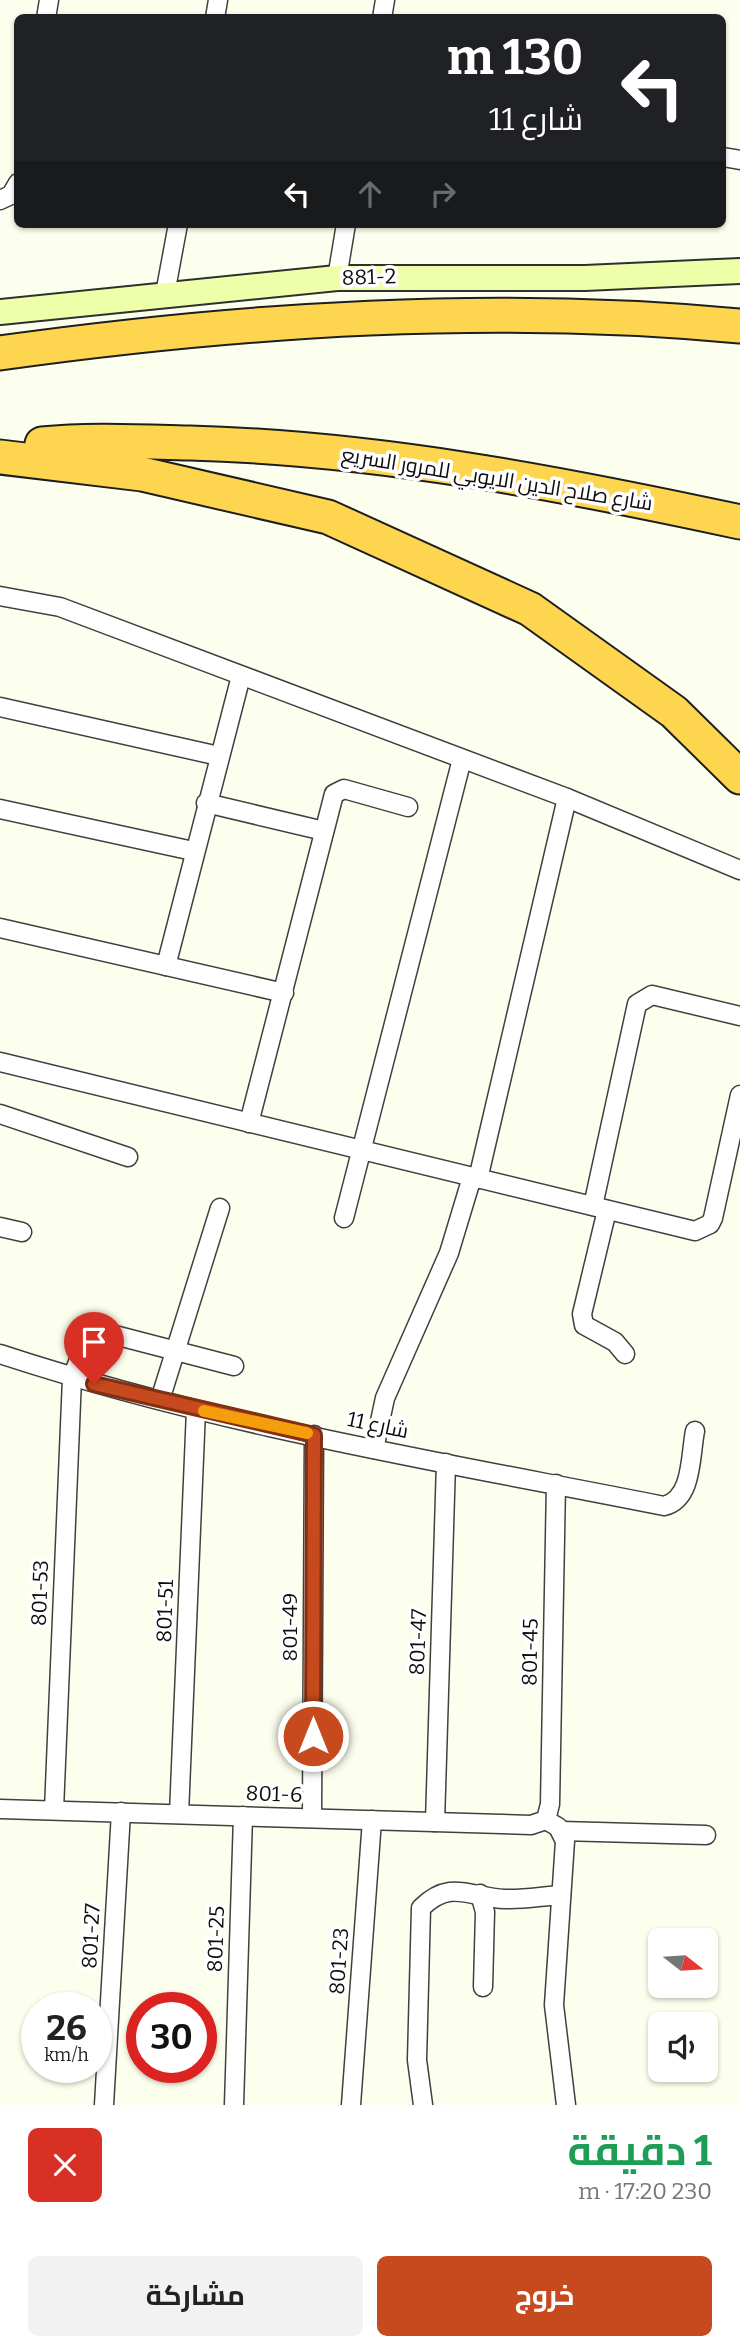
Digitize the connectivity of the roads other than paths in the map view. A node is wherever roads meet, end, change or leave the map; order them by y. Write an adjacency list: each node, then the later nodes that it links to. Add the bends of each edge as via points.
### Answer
1 (177, 228): 5 (street)
2 (345, 228): 4 (street)
3 (740, 271): 4 (street, 881-2, via 585,278)
4 (337, 278): 5 (street, 881-2)
5 (165, 294): 6 (street, 881-2)
6 (0, 312)
7 (740, 314): 8 (highway)
8 (622, 316): 9 (highway); 10 (highway, via 461,315 300,322)
9 (740, 326)
10 (0, 353)
11 (0, 449): 13 (highway, شارع صلاح الدين الايوبي للمرور السريع, via 94,442 275,447 394,459)
12 (0, 457): 19 (highway, via 142,474 328,517 530,609 674,712)
13 (740, 522)
14 (0, 596): 15 (street, via 60,607)
15 (241, 676): 17 (street); 18 (street)
16 (0, 708): 17 (street)
17 (219, 756): 21 (street)
18 (462, 759): 20 (street); 35 (street)
19 (740, 777)
20 (567, 798): 26 (street); 37 (street)
21 (206, 803): 24 (street); 25 (street)
22 (408, 807): 24 (street, via 340,790 334,794)
23 (0, 809): 25 (street)
24 (324, 831): 29 (street)
25 (193, 851): 28 (street)
26 (740, 870)
27 (0, 928): 28 (street)
28 (166, 966): 29 (street)
29 (284, 992): 34 (street)
30 (740, 1016): 39 (street, via 652,995 637,1004)
31 (0, 1062): 34 (street)
32 (740, 1095): 39 (street, via 709,1224 695,1230)
33 (0, 1114): 36 (street)
34 (249, 1123): 35 (street)
35 (362, 1151): 37 (street); 40 (street)
36 (128, 1157)
37 (475, 1178): 39 (street); 52 (street, via 449,1253 385,1398)
38 (220, 1208): 43 (street)
39 (600, 1208): 45 (street, via 582,1314 584,1325 615,1342)
40 (344, 1218)
41 (0, 1227): 42 (street)
42 (22, 1232)
43 (175, 1351): 46 (street); 47 (street, via 103,1332 94,1334); 48 (street)
44 (0, 1354): 47 (street, شارع 11)
45 (625, 1354)
46 (234, 1366)
47 (72, 1378): 48 (street, شارع 11); 56 (street, 801-53)
48 (160, 1401): 49 (street, شارع 11)
49 (196, 1410): 51 (street, شارع 11); 58 (street, 801-51)
50 (695, 1431): 54 (street, شارع 11, via 684,1492 675,1503 664,1506)
51 (314, 1435): 52 (street, شارع 11); 60 (street, 801-49)
52 (374, 1448): 53 (street, شارع 11)
53 (446, 1463): 54 (street, شارع 11); 63 (street, 801-47)
54 (556, 1484): 62 (street, 801-45, via 550,1804)
55 (0, 1809): 56 (street, 801-6)
56 (54, 1810): 57 (street, 801-6)
57 (121, 1812): 58 (street, 801-6); 69 (street, 801-27)
58 (179, 1814): 59 (street, 801-6)
59 (243, 1816): 60 (street, 801-6); 70 (street, 801-25)
60 (312, 1818): 61 (street, 801-6)
61 (372, 1820): 63 (street, 801-6); 71 (street, 801-23)
62 (546, 1820): 63 (street, 801-6, via 531,1825); 64 (street)
63 (435, 1822)
64 (561, 1831): 65 (street); 67 (street, via 565,1846)
65 (706, 1835)
66 (480, 1894): 67 (street, via 504,1899); 68 (street, via 485,1912); 72 (street, via 454,1890 433,1896 421,1908 417,2060)
67 (561, 1895): 73 (street, via 554,2015)
68 (483, 1987)
69 (104, 2105)
70 (233, 2105)
71 (351, 2105)
72 (423, 2105)
73 (566, 2105)

